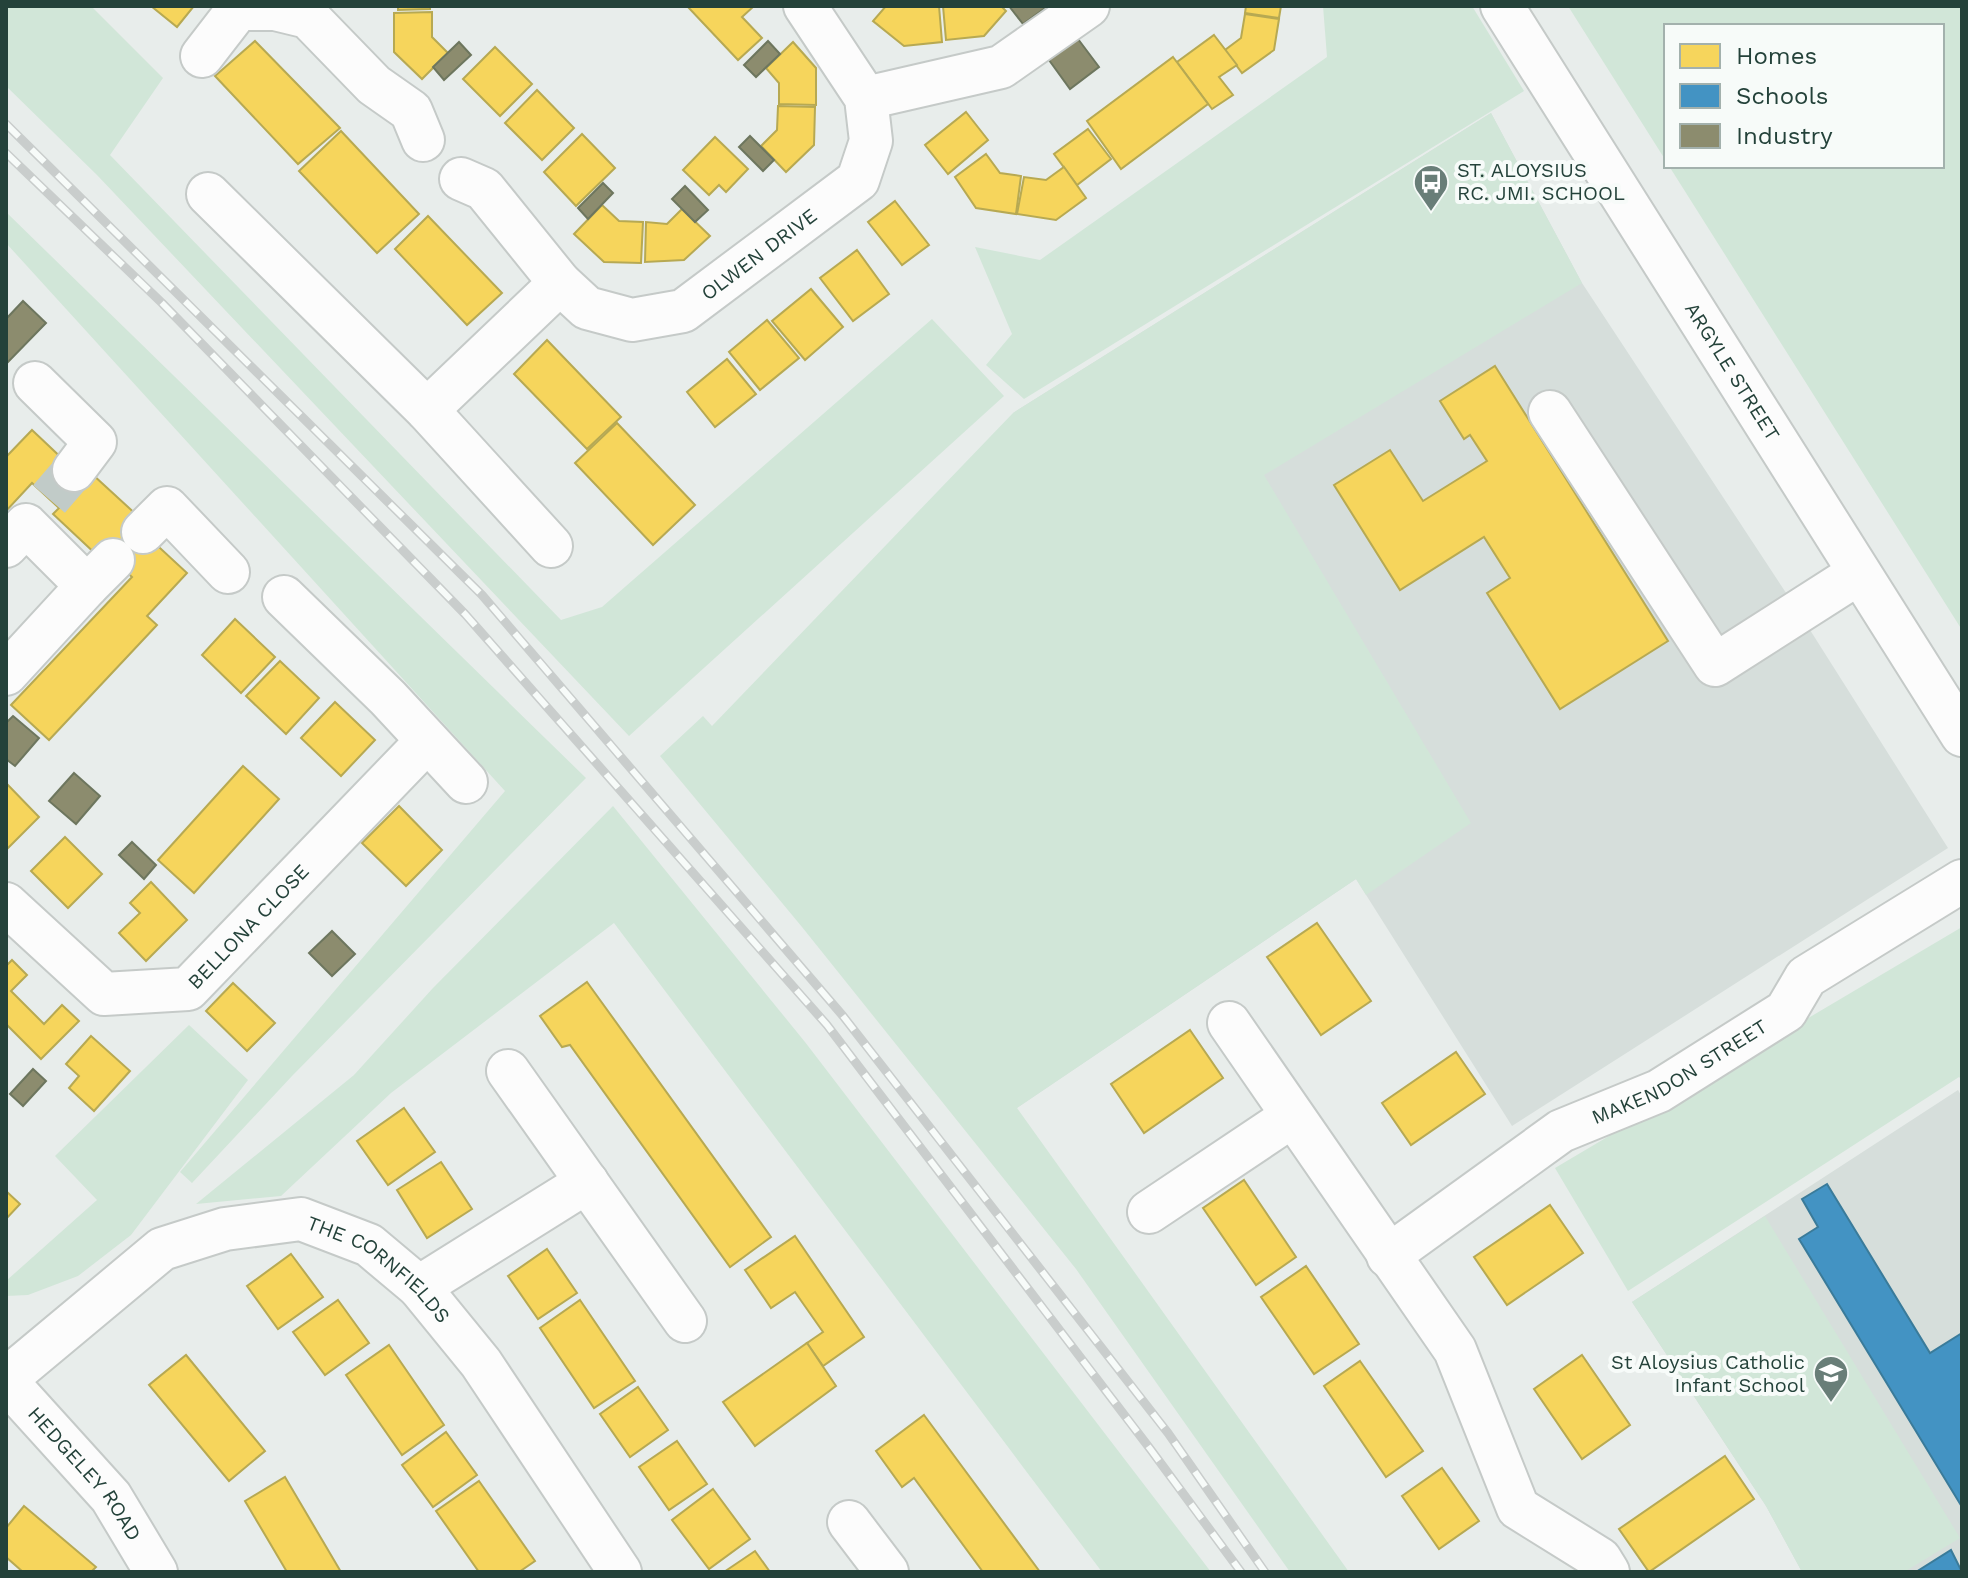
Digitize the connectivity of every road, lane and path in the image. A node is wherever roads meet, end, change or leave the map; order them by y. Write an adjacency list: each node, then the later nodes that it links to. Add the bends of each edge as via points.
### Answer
1 (805, 6): 6 (street, OLWEN DRIVE)
2 (1088, 6): 6 (street, via 1001,67)
3 (1502, 6): 18 (street, ARGYLE STREET)
4 (300, 10): 5 (street, via 236,12); 7 (street, via 374,85 411,111)
5 (202, 56)
6 (866, 98): 10 (street, OLWEN DRIVE, via 871,141 858,180 683,311 632,320 587,308)
7 (423, 140)
8 (461, 179): 10 (street, OLWEN DRIVE, via 484,189)
9 (208, 194): 12 (street)
10 (560, 283): 12 (street)
11 (35, 383): 14 (street, via 95,442)
12 (427, 410): 15 (street)
13 (1550, 412): 18 (street, via 1715,665)
14 (39, 510): 16 (street)
15 (551, 546)
16 (114, 559): 17 (street, via 167,508); 20 (street)
17 (228, 572)
18 (1859, 573): 21 (street, ARGYLE STREET)
19 (284, 597): 22 (street)
20 (6, 674)
21 (1962, 735)
22 (427, 741): 23 (street); 25 (street, BELLONA CLOSE, via 188,989 104,994)
23 (466, 782)
24 (1962, 881): 31 (street, MAKENDON STREET, via 1806,977 1786,1011 1659,1091 1561,1131)
25 (6, 904)
26 (1229, 1023): 28 (street)
27 (508, 1071): 29 (street)
28 (1291, 1117): 30 (street); 31 (street)
29 (587, 1182): 32 (street); 33 (street)
30 (1149, 1212)
31 (1388, 1256): 39 (street, via 1455,1350 1518,1508 1600,1559)
32 (419, 1287): 34 (street, THE CORNFIELDS, via 369,1245 301,1219 225,1229 162,1249); 37 (street, THE CORNFIELDS, via 481,1363)
33 (685, 1321)
34 (6, 1380): 36 (street, HEDGELEY ROAD, via 111,1497)
35 (849, 1522): 38 (street)
36 (156, 1572)
37 (620, 1572)
38 (887, 1572)
39 (1608, 1572)

